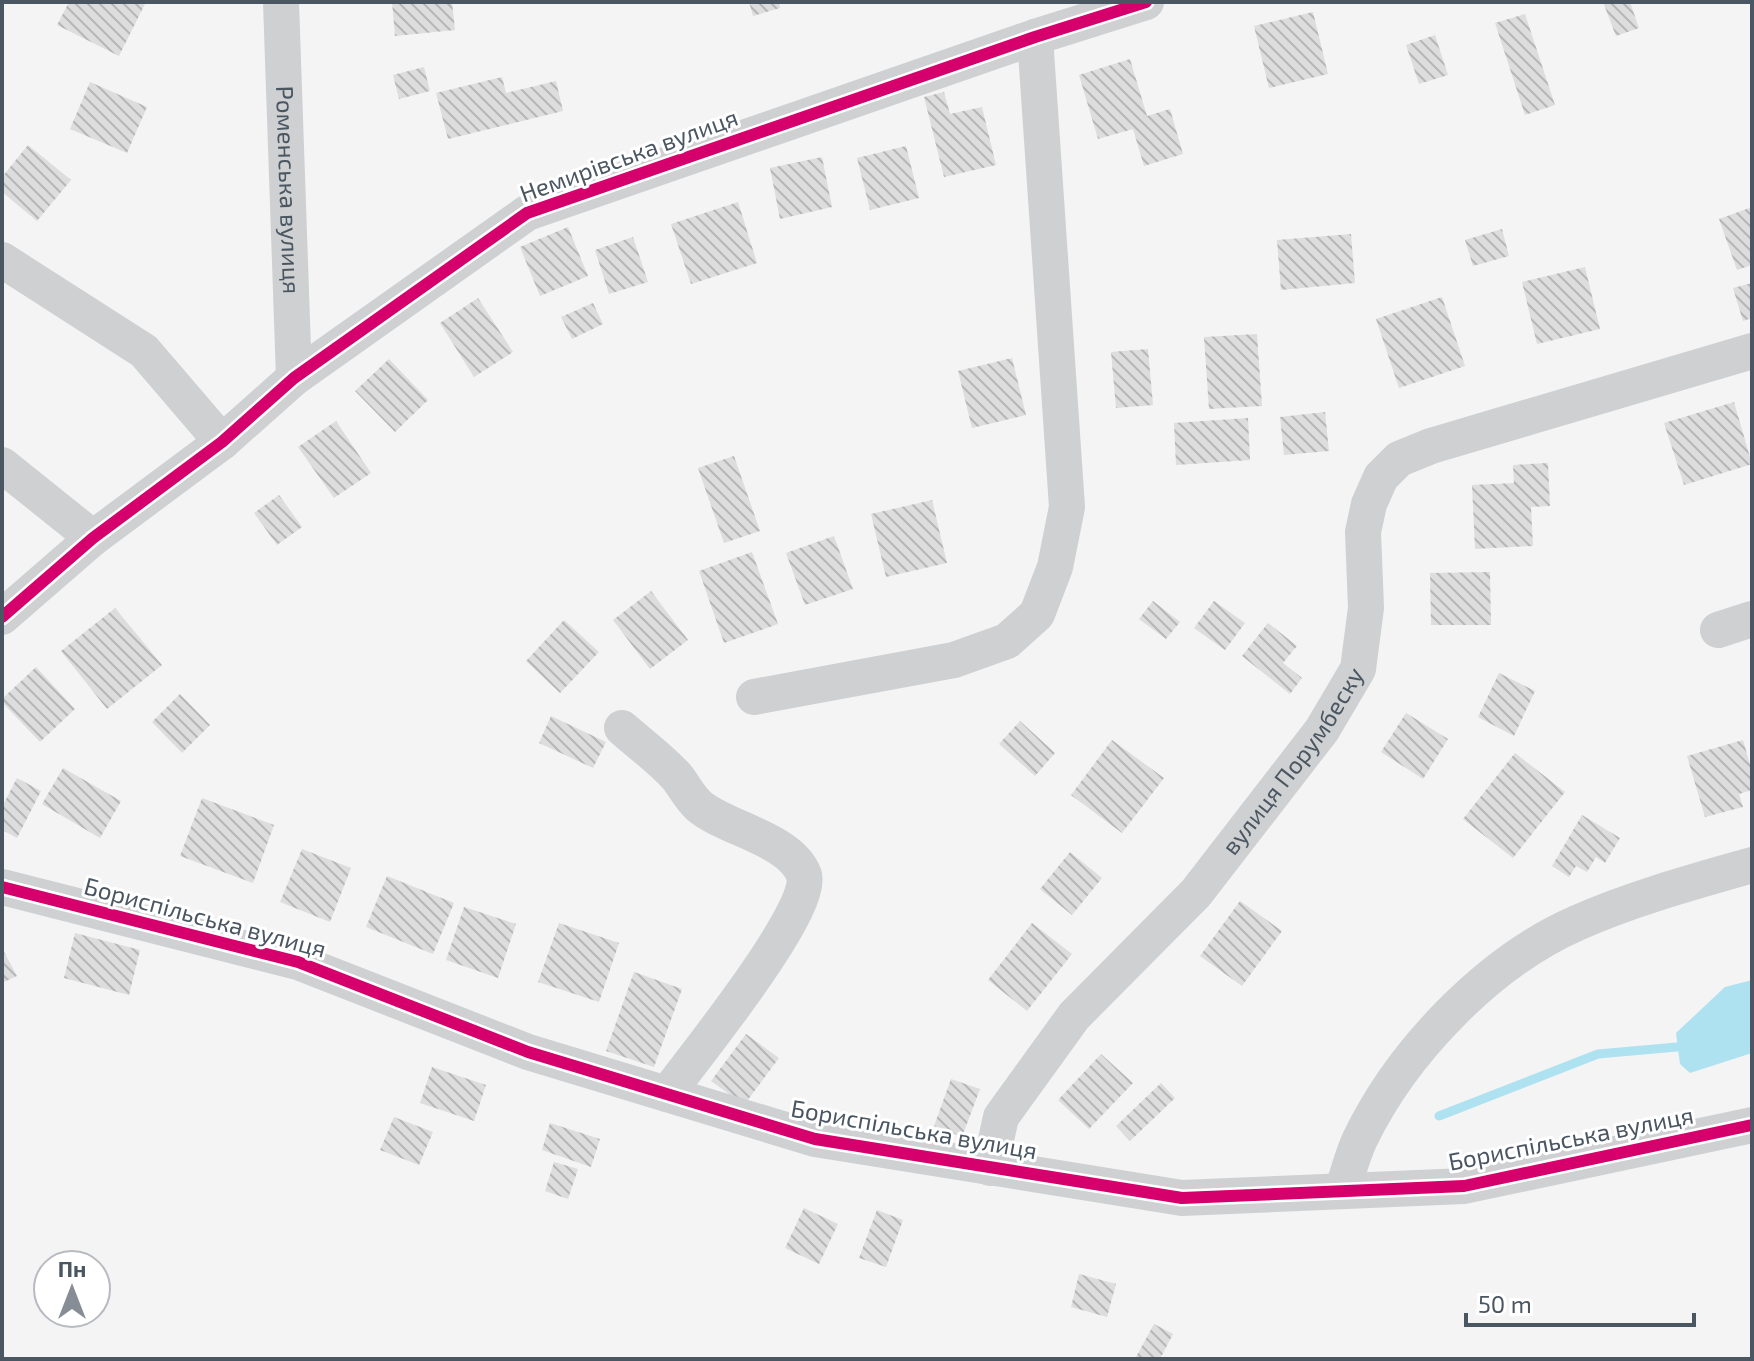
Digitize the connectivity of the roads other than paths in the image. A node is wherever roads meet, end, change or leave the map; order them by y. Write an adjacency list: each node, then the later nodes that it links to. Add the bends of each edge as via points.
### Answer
1 (281, 2): 6 (street, Роменська вулиця)
2 (1146, 2): 3 (street, Немирівська вулиця)
3 (1035, 37): 6 (street, Немирівська вулиця, via 527,213); 13 (street, via 1067,507 1055,567 1037,614 1007,641 954,660)
4 (2, 260): 7 (street, via 144,351)
5 (1752, 351): 19 (street, вулиця Порумбеску, via 1431,446 1399,459 1381,477 1363,532 1366,608 1358,669 1322,730 1196,893 1074,1016 1001,1117)
6 (294, 378): 7 (street, Немирівська вулиця)
7 (222, 442): 9 (street, Немирівська вулиця)
8 (2, 465): 9 (street)
9 (93, 538): 10 (street, Немирівська вулиця)
10 (2, 617)
11 (1752, 619): 12 (street)
12 (1718, 630)
13 (754, 697)
14 (622, 728): 17 (street, via 675,775 699,806 791,858 803,874 805,889 794,917 763,964)
15 (1752, 865): 20 (street, via 1577,923 1482,985 1425,1042 1390,1087 1359,1141)
16 (2, 887): 17 (street, Бориспільська вулиця, via 298,962 528,1052)
17 (667, 1094): 19 (street, Бориспільська вулиця, via 815,1139)
18 (1752, 1125): 20 (street, Бориспільська вулиця, via 1464,1186)
19 (990, 1168): 20 (street, Бориспільська вулиця, via 1182,1198)
20 (1342, 1191)

